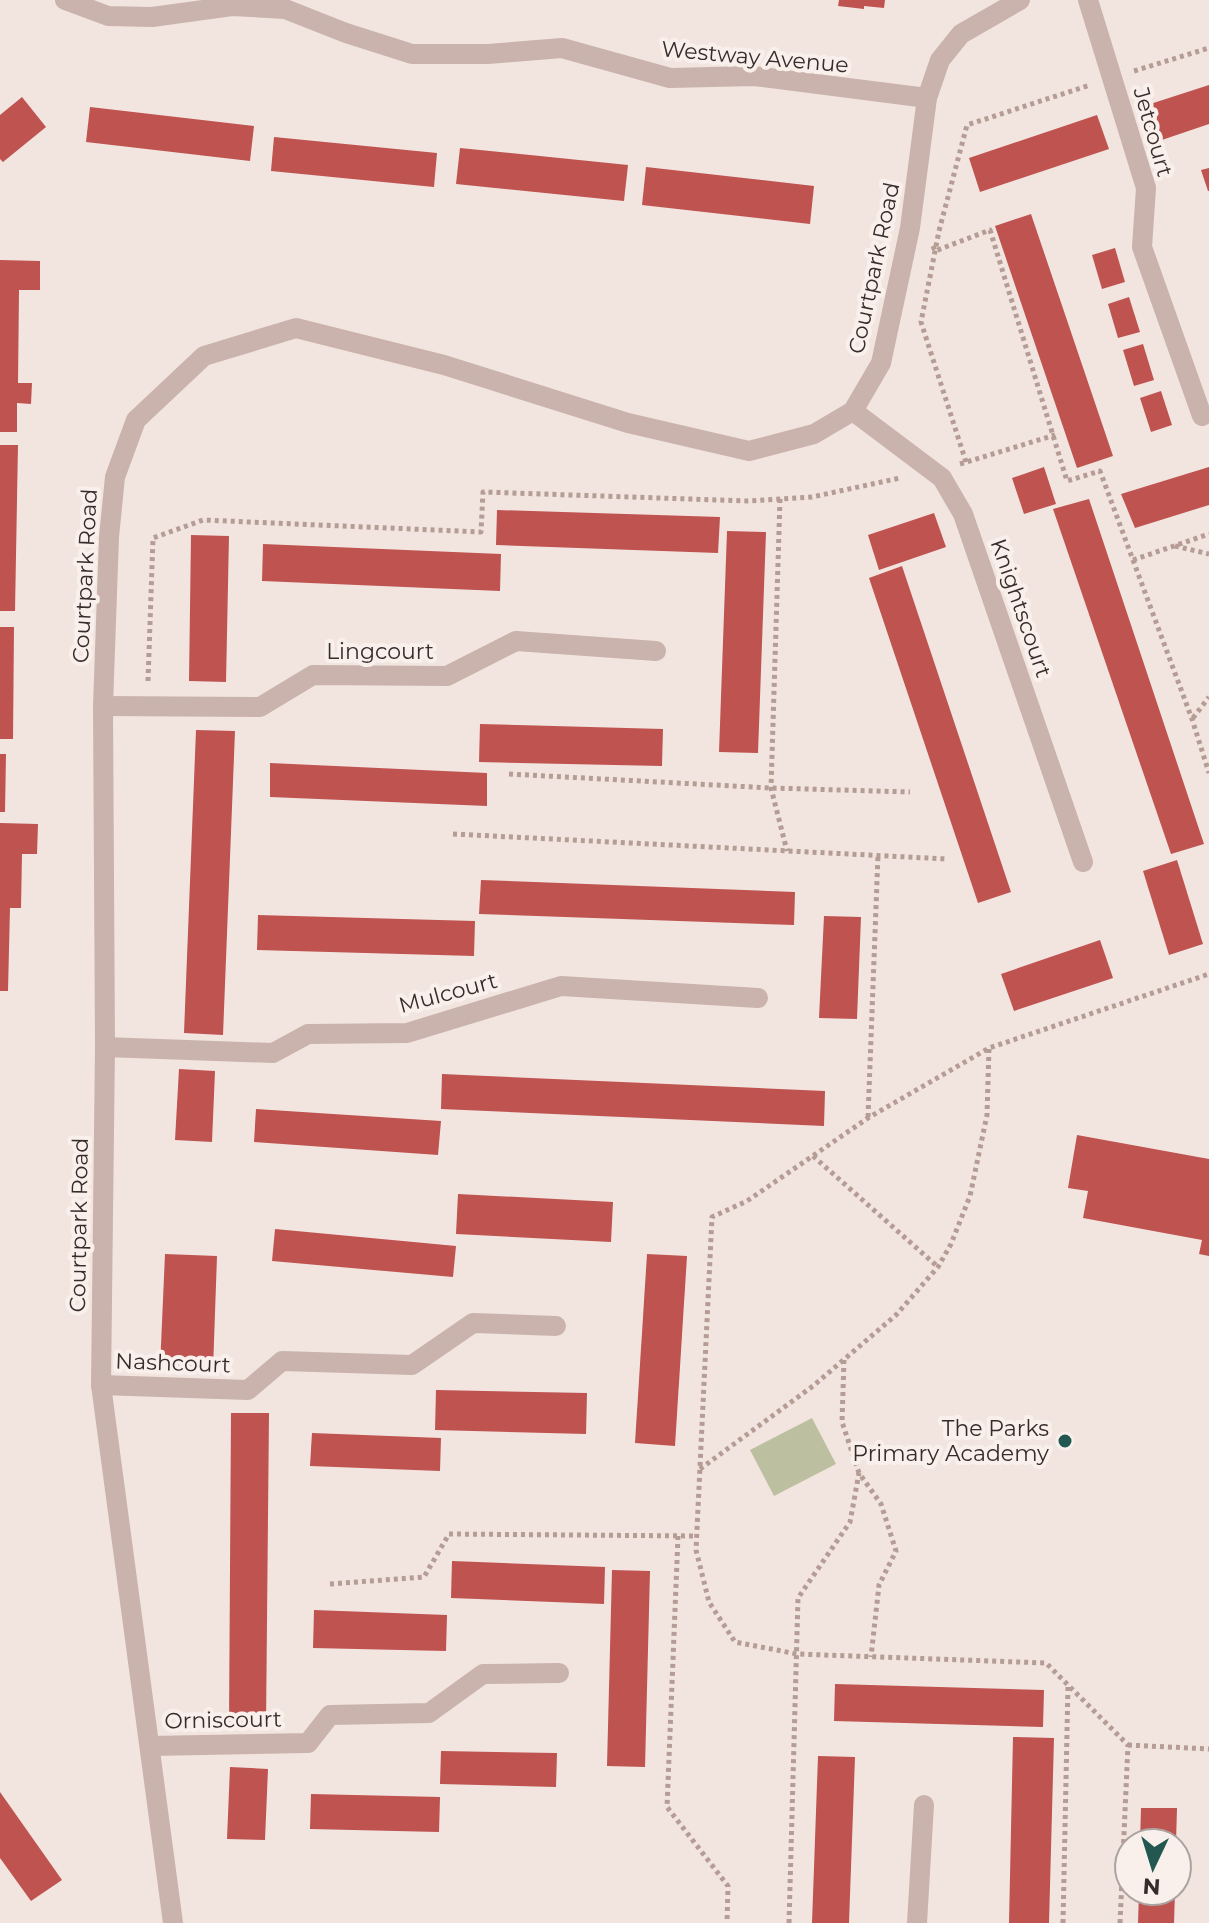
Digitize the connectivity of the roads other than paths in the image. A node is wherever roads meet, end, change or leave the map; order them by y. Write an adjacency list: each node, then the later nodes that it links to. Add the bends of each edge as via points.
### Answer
1 (65, 0): 4 (street, Westway Avenue, via 108,16 152,17 232,6 285,9 412,54 562,48 670,78 754,76)
2 (1020, 0): 4 (street, Courtpark Road, via 961,34 940,60)
3 (1088, 0): 6 (street, Jetcourt, via 1146,188 1142,247)
4 (927, 98): 5 (street, Courtpark Road, via 912,212 881,363)
5 (853, 411): 8 (street, Courtpark Road, via 814,434 749,451 628,423 444,365 296,328 204,356 136,420 115,477); 9 (street, Knightscourt, via 942,478 963,514)
6 (1202, 416)
7 (656, 651): 8 (street, Lingcourt, via 516,641 447,676 313,675 260,707)
8 (103, 706): 11 (street, Courtpark Road)
9 (1083, 862)
10 (758, 998): 11 (street, Mulcourt, via 561,986 407,1033 308,1034 273,1053)
11 (105, 1047): 13 (street, Courtpark Road)
12 (556, 1326): 13 (street, Nashcourt, via 473,1323 412,1365 282,1361 248,1390)
13 (101, 1385): 15 (street, Courtpark Road)
14 (559, 1673): 15 (street, Orniscourt, via 483,1674 429,1713 330,1715 308,1743)
15 (150, 1746): 17 (street, Courtpark Road)
16 (924, 1805): 18 (street)
17 (173, 1923)
18 (917, 1923)

